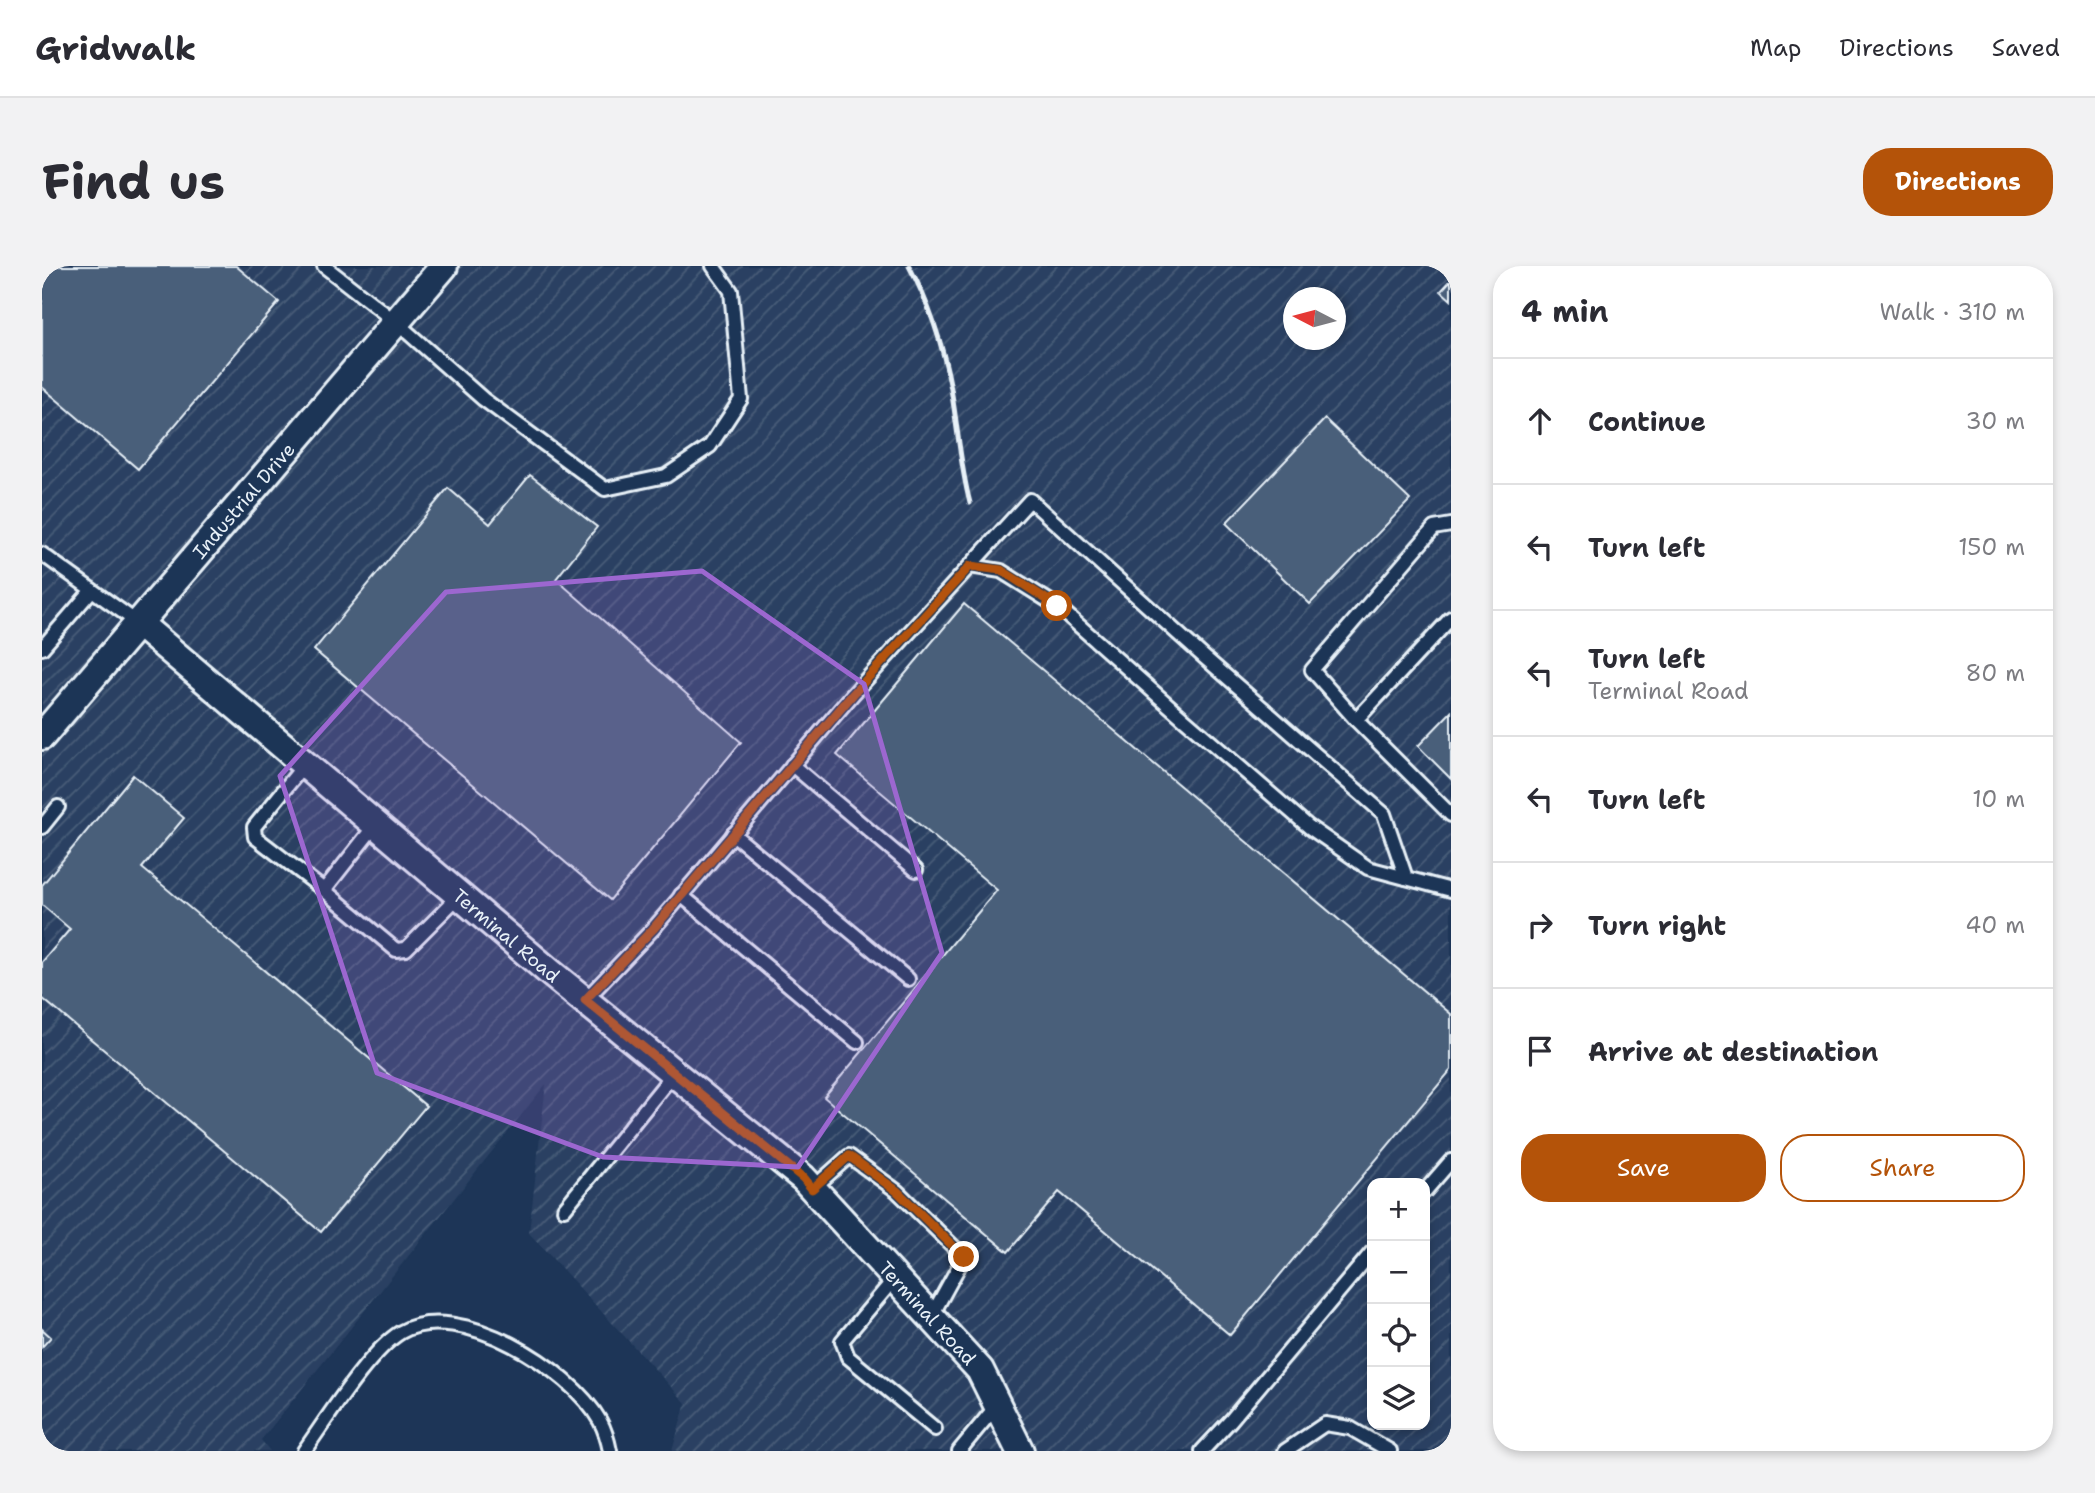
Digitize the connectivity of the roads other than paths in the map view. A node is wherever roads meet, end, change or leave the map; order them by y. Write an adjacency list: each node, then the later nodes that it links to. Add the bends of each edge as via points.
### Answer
1 (324, 266): 4 (lane)
2 (444, 266): 4 (street, Industrial Drive)
3 (713, 266): 4 (lane, via 731,291 741,399 710,446 666,476 605,489 483,399)
4 (397, 323): 10 (street, Industrial Drive)
5 (1451, 525): 12 (lane, via 1434,528 1312,670)
6 (42, 554): 8 (lane)
7 (970, 566): 15 (lane); 22 (lane, via 1001,570 1057,606 1309,827 1368,868); 22 (lane, via 1030,500 1384,814)
8 (92, 590): 10 (lane); 11 (lane)
9 (1451, 618): 12 (lane)
10 (138, 623): 13 (street, Industrial Drive); 14 (street, Terminal Road)
11 (42, 648)
12 (1356, 720): 17 (lane)
13 (42, 736)
14 (304, 764): 18 (street, Terminal Road); 23 (lane, via 254,827 255,837)
15 (792, 765): 20 (lane); 21 (lane)
16 (58, 807): 19 (lane)
17 (1451, 815)
18 (376, 824): 23 (lane); 25 (street, Terminal Road)
19 (42, 827)
20 (733, 834): 26 (lane); 27 (lane)
21 (916, 870)
22 (1406, 878): 24 (lane)
23 (324, 890): 25 (lane, via 396,950 406,949)
24 (1451, 890)
25 (460, 895): 28 (street, Terminal Road)
26 (681, 895): 28 (lane); 29 (lane)
27 (908, 979)
28 (585, 1000): 30 (street, Terminal Road)
29 (857, 1042)
30 (674, 1073): 33 (street, Terminal Road); 34 (lane)
31 (1451, 1161): 32 (lane)
32 (1430, 1185)
33 (812, 1189): 36 (street, Terminal Road); 37 (lane, via 849,1156 897,1191 964,1257)
34 (564, 1209)
35 (1367, 1258): 44 (lane)
36 (895, 1278): 37 (street, Terminal Road); 39 (lane, via 842,1341 848,1357)
37 (931, 1317): 38 (street, Terminal Road, via 981,1370)
38 (997, 1405): 42 (lane); 43 (street, Terminal Road)
39 (935, 1429)
40 (304, 1451): 41 (lane, via 379,1349 419,1325 449,1324 513,1345 552,1370 594,1410)
41 (610, 1451)
42 (959, 1451)
43 (1020, 1451)
44 (1202, 1451)
45 (1284, 1451): 46 (lane, via 1325,1424 1350,1428)
46 (1390, 1451)

